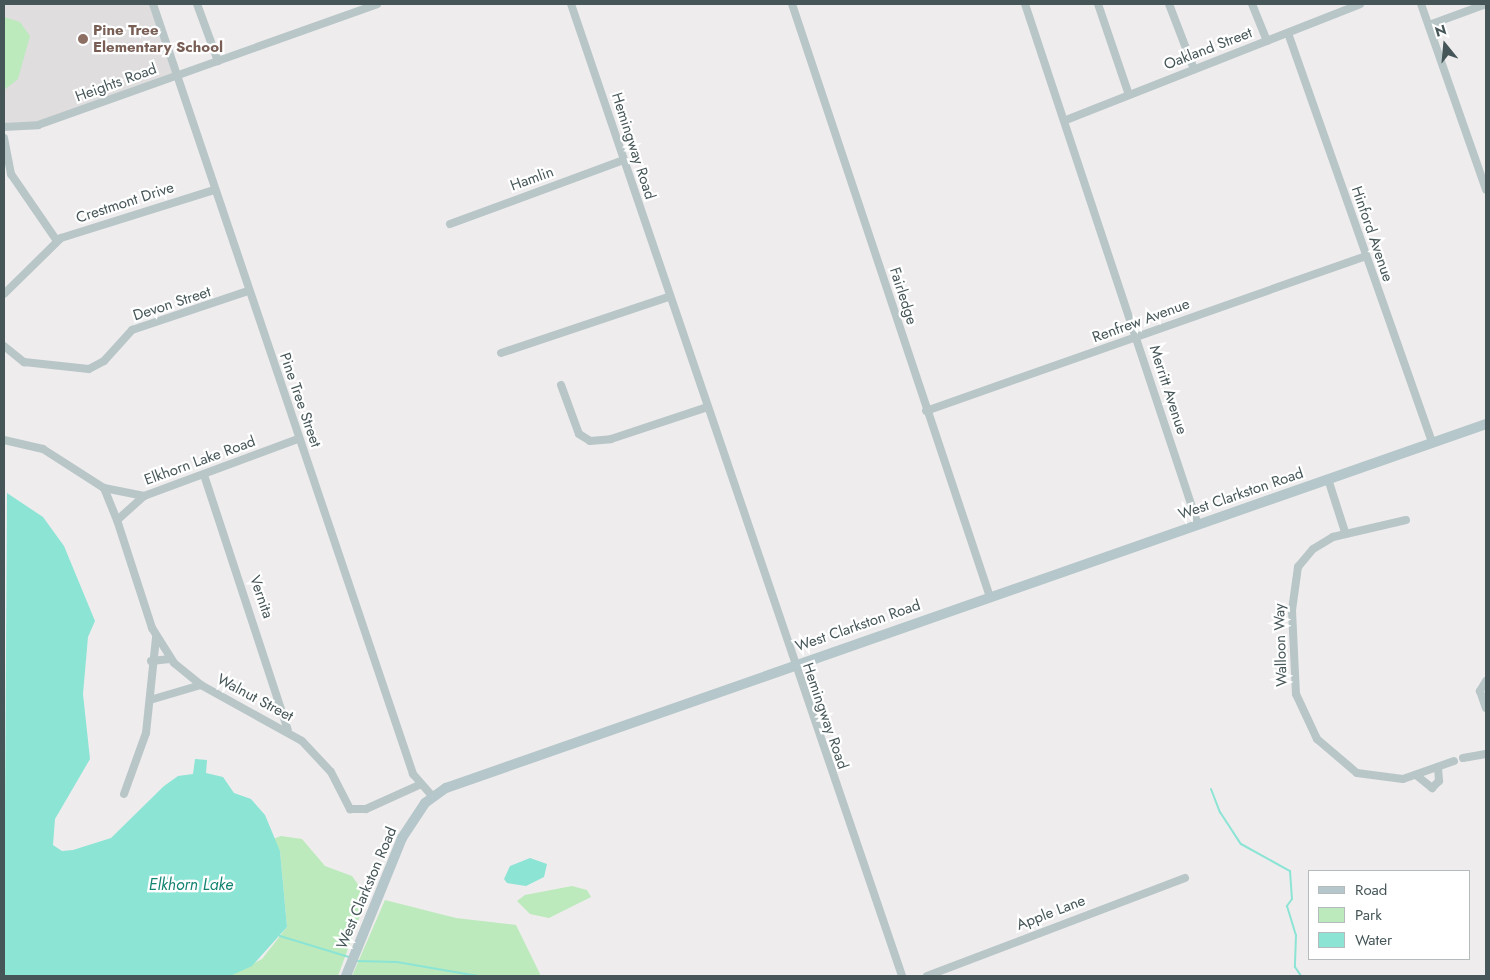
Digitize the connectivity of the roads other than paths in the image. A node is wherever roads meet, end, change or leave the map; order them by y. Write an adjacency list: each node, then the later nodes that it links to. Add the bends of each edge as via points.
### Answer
1 (153, 4): 20 (street, Pine Tree Street)
2 (197, 4): 18 (street)
3 (377, 4): 13 (street, Heights Road)
4 (571, 4): 26 (street, Hemingway Road)
5 (792, 4): 40 (street, Fairledge)
6 (1025, 4): 22 (street, Merritt Avenue)
7 (1098, 4): 21 (street)
8 (1169, 4): 19 (street)
9 (1252, 4): 17 (street)
10 (1360, 4): 14 (street, Oakland Street)
11 (1421, 4): 15 (street)
12 (1486, 4): 15 (street)
13 (367, 5): 18 (street, Heights Road)
14 (1339, 8): 16 (street, Oakland Street)
15 (1429, 25): 28 (street)
16 (1288, 33): 17 (street, Oakland Street); 31 (street, Hinford Avenue)
17 (1267, 41): 19 (street, Oakland Street)
18 (218, 61): 20 (street, Heights Road)
19 (1194, 69): 21 (street, Oakland Street)
20 (176, 76): 23 (street, Heights Road, via 38,125); 27 (street, Pine Tree Street)
21 (1129, 95): 22 (street, Oakland Street)
22 (1066, 120): 35 (street, Merritt Avenue)
23 (6, 127): 24 (street)
24 (4, 137): 25 (street)
25 (4, 142): 30 (street, via 12,174)
26 (624, 160): 29 (street, Hamlin); 34 (street, Hemingway Road)
27 (214, 190): 30 (street, Crestmont Drive); 32 (street, Pine Tree Street)
28 (1486, 190)
29 (450, 224)
30 (57, 241): 33 (street)
31 (1365, 256): 35 (street, Renfrew Avenue); 44 (street, Hinford Avenue)
32 (248, 291): 36 (street, Devon Street, via 138,327 104,361 89,369 24,362); 42 (street, Pine Tree Street)
33 (4, 294)
34 (668, 297): 37 (street); 39 (street, Hemingway Road)
35 (1136, 337): 40 (street, Renfrew Avenue); 51 (street, Merritt Avenue)
36 (4, 346)
37 (501, 353)
38 (561, 386): 39 (street, via 579,434 590,442 634,432)
39 (706, 408): 57 (street, Hemingway Road)
40 (926, 411): 53 (street, Fairledge)
41 (1486, 424): 44 (main road, West Clarkston Road)
42 (298, 439): 45 (street, Elkhorn Lake Road); 68 (street, Pine Tree Street)
43 (4, 440): 47 (street, Elkhorn Lake Road, via 43,450)
44 (1432, 443): 46 (main road, West Clarkston Road)
45 (204, 475): 48 (street, Elkhorn Lake Road); 62 (street, Vernita)
46 (1328, 479): 51 (main road, West Clarkston Road); 52 (street)
47 (104, 488): 48 (street, Elkhorn Lake Road); 49 (street, Walnut Street)
48 (144, 496): 49 (street)
49 (117, 520): 54 (street, Walnut Street)
50 (1406, 520): 52 (street, Walloon Way)
51 (1198, 525): 53 (main road, West Clarkston Road)
52 (1345, 532): 67 (street, Walloon Way, via 1313,549 1295,576 1292,610 1296,694 1317,739 1346,766 1373,778)
53 (990, 596): 57 (main road, West Clarkston Road)
54 (156, 638): 55 (street, Walnut Street); 56 (street)
55 (170, 660): 56 (street); 59 (street, Walnut Street)
56 (151, 661): 60 (street)
57 (792, 664): 70 (main road, West Clarkston Road, via 472,776); 73 (street, Hemingway Road)
58 (1486, 681): 61 (street, via 1480,691)
59 (201, 685): 60 (street, Walnut Street); 62 (street, Walnut Street)
60 (150, 700): 69 (street, via 146,733)
61 (1486, 708)
62 (288, 730): 68 (street, Walnut Street, via 331,772 350,809 376,805)
63 (1486, 754): 64 (street)
64 (1463, 758)
65 (1454, 761): 66 (street, Walloon Way)
66 (1438, 767): 67 (street, Walloon Way); 67 (street, via 1438,781 1432,788)
67 (1416, 775)
68 (419, 785): 70 (street)
69 (124, 794)
70 (434, 797): 72 (main road, West Clarkston Road, via 402,838)
71 (1185, 878): 74 (street, Apple Lane)
72 (346, 976)
73 (902, 976)
74 (927, 976)

